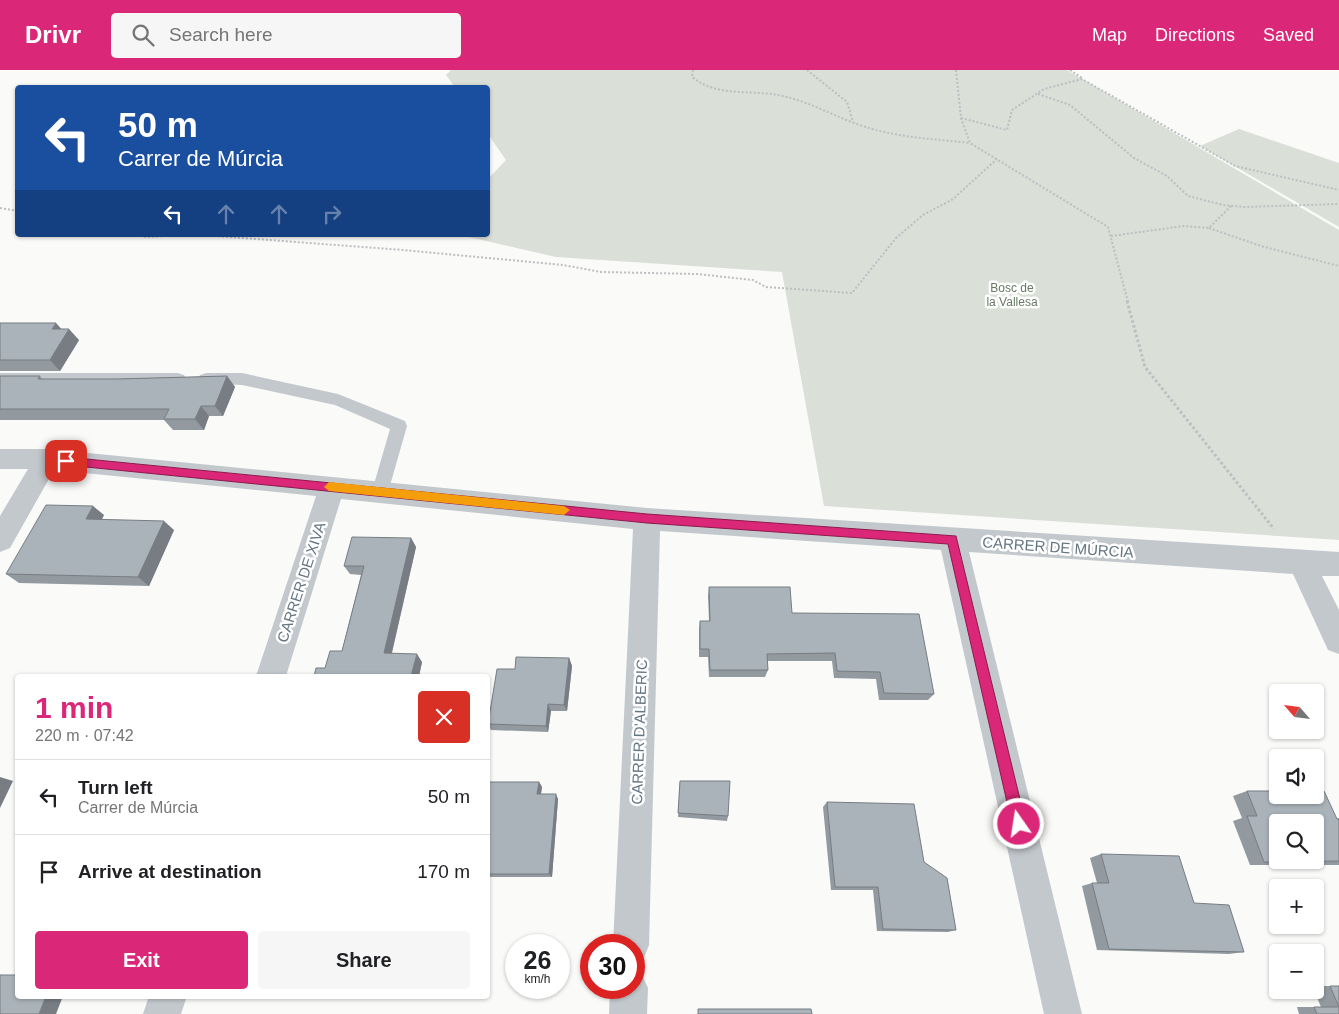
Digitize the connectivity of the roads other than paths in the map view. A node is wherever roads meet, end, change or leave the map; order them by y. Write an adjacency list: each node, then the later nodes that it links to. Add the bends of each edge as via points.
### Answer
1 (0, 379): 5 (lane, via 242,379 338,400 399,426)
2 (0, 459): 3 (street, CARRER DE MÚRCIA)
3 (47, 459): 4 (street, CARRER DE MÚRCIA); 7 (street)
4 (332, 487): 5 (street, CARRER DE MÚRCIA); 12 (street, CARRER DE XIVA)
5 (381, 491): 6 (street, CARRER DE MÚRCIA)
6 (647, 519): 8 (street, CARRER DE MÚRCIA); 13 (street, CARRER D'ALBERIC)
7 (0, 540)
8 (952, 540): 9 (street, CARRER DE MÚRCIA); 18 (street)
9 (1301, 563): 10 (street, CARRER DE MÚRCIA); 11 (street)
10 (1339, 564)
11 (1339, 640)
12 (272, 674)
13 (631, 934)
14 (167, 999): 16 (street)
15 (629, 999): 17 (street)
16 (162, 1014)
17 (628, 1014)
18 (1063, 1014)

